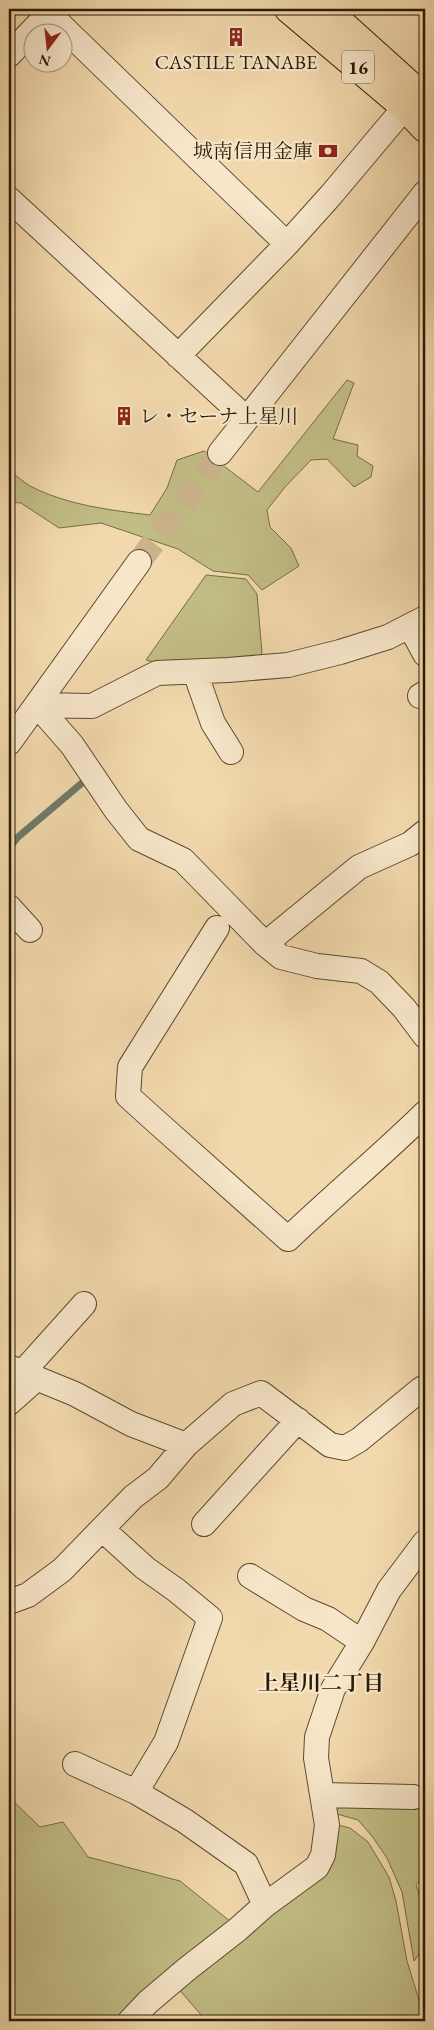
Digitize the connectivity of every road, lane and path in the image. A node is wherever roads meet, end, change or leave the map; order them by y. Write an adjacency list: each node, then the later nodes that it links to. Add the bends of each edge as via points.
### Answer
1 (289, 9): 5 (highway, 16)
2 (325, 9): 5 (highway, 16)
3 (49, 10): 4 (street); 9 (street)
4 (9, 55)
5 (415, 103): 6 (highway, 16); 9 (street)
6 (425, 128)
7 (425, 193): 12 (street)
8 (9, 199): 10 (street)
9 (287, 244): 10 (street)
10 (178, 356): 11 (street)
11 (236, 409)
12 (220, 453)
13 (139, 562): 17 (street)
14 (418, 622): 15 (street); 16 (street, via 388,637 288,665)
15 (425, 654)
16 (196, 672): 17 (street, via 157,673 92,706); 19 (street, via 213,723)
17 (37, 705): 18 (street); 22 (street, via 72,745 139,839 183,860)
18 (10, 739)
19 (232, 752)
20 (425, 832): 24 (street, via 410,844 359,867)
21 (9, 907): 23 (street)
22 (223, 917): 24 (street); 26 (street, via 130,1067 128,1096 288,1239)
23 (30, 930)
24 (264, 944): 25 (street, via 281,957 317,966 361,971 379,982)
25 (421, 1024)
26 (425, 1113)
27 (84, 1304): 28 (street)
28 (22, 1373): 30 (street); 32 (street, via 75,1394 131,1424)
29 (425, 1387): 31 (street, via 345,1448 330,1445)
30 (9, 1403)
31 (298, 1420): 32 (street, via 261,1393 232,1404); 33 (street)
32 (186, 1445): 34 (street, via 158,1478 133,1497)
33 (204, 1524)
34 (102, 1529): 37 (street, via 62,1570 28,1595); 40 (street, via 145,1568 210,1618 166,1742)
35 (425, 1542): 38 (street, via 389,1590)
36 (250, 1576): 38 (street, via 304,1609 328,1619)
37 (9, 1602)
38 (362, 1642): 42 (street, via 333,1689 317,1737 316,1758)
39 (75, 1764): 40 (street)
40 (136, 1792): 43 (street, via 185,1821 246,1864)
41 (414, 1797): 42 (street)
42 (327, 1810): 43 (street, via 326,1840 317,1867)
43 (265, 1905): 44 (street, via 161,1991)
44 (130, 2021)

